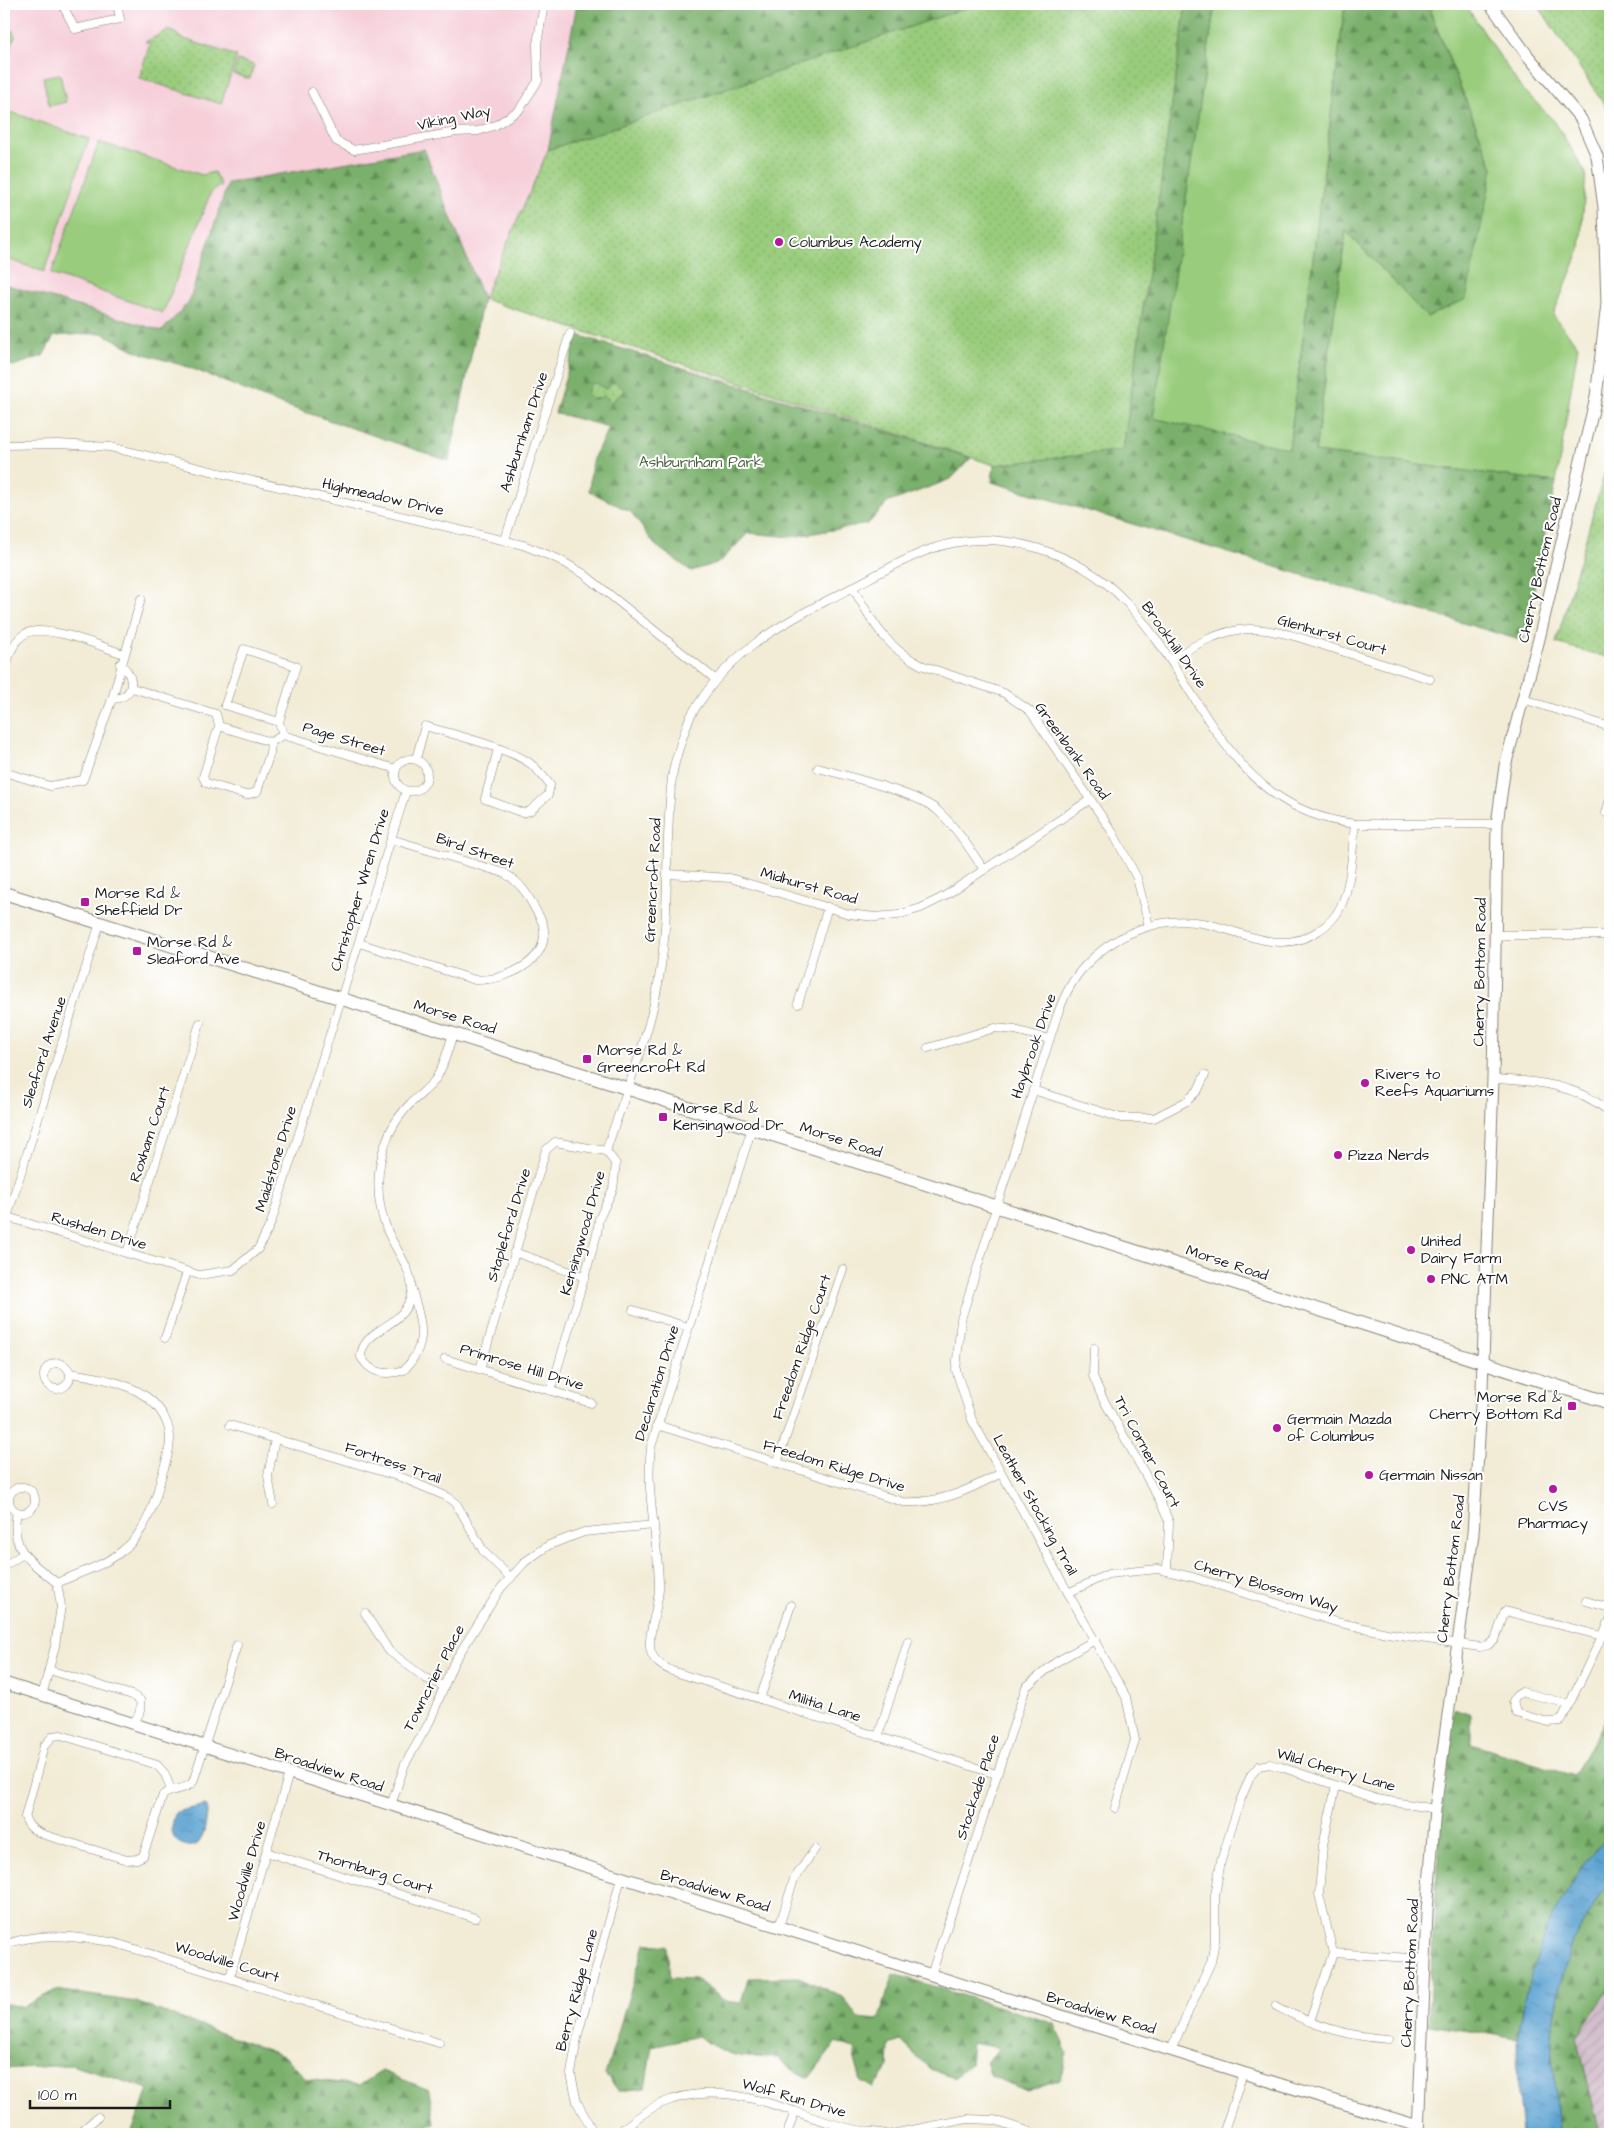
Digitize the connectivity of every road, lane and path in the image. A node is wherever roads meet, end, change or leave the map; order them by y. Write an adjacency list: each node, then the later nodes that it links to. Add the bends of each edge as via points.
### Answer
1 (62, 4): 2 (street, via 75,29 120,19)
2 (117, 4)
3 (544, 4): 5 (street, Viking Way, via 537,44 538,81 519,110 496,125 478,131 354,150 336,140)
4 (1490, 4): 19 (main road, Cherry Bottom Road, via 1581,119 1597,156 1604,207 1607,304 1596,397)
5 (312, 92)
6 (570, 333): 8 (street, Ashburnham Drive)
7 (4, 445): 8 (street, Highmeadow Drive, via 110,447)
8 (505, 540): 15 (street, Highmeadow Drive, via 558,559 584,574)
9 (853, 588): 12 (street, Brookhill Drive, via 908,559 948,545 988,542 1032,546 1073,562 1106,584 1126,602); 15 (street, Brookhill Drive, via 777,626); 33 (street, Greenbank Road, via 878,631 895,649 920,665 1004,693 1030,711)
10 (141, 599): 11 (street)
11 (124, 654): 13 (street); 14 (street, via 54,632 37,630 23,635 16,642)
12 (1171, 660): 16 (street, Glenhurst Court, via 1193,645 1219,635 1248,629 1266,630); 36 (street, Brookhill Drive, via 1228,749 1263,787 1306,811)
13 (120, 664): 17 (street, via 128,670); 18 (street)
14 (4, 673)
15 (715, 679): 40 (street, Greencroft Road, via 689,718 672,775)
16 (1430, 679)
17 (132, 688): 18 (street, via 127,695); 21 (street)
18 (112, 699): 31 (street, via 83,780 50,786)
19 (1524, 699): 24 (street); 37 (main road, Cherry Bottom Road, via 1505,766)
20 (225, 705): 21 (street); 22 (street); 22 (street, via 244,649 296,666)
21 (216, 714): 23 (street)
22 (279, 722): 25 (street, Page Street)
23 (219, 726): 26 (street); 26 (street, via 203,777 206,783 246,795 257,792)
24 (1610, 727)
25 (283, 735): 26 (street, Page Street); 30 (street, Page Street)
26 (271, 742)
27 (498, 749): 27 (street, via 526,760 550,785 548,794 536,808 523,812 486,799); 28 (street, via 425,726)
28 (416, 759): 30 (street, via 402,762); 32 (street, via 427,770 427,780 416,791)
29 (818, 768): 39 (street, via 913,798 936,809 959,833)
30 (396, 769): 32 (street, via 398,784)
31 (4, 772)
32 (406, 790): 38 (street, Christopher Wren Drive)
33 (1091, 799): 39 (street, Midhurst Road); 44 (street, Greenbank Road, via 1137,878)
34 (1610, 799): 35 (street)
35 (1606, 813)
36 (1355, 824): 37 (street, Brookhill Drive); 44 (street, Haybrook Drive, via 1348,885 1341,908 1313,935 1285,943 1270,943 1203,923 1175,922)
37 (1497, 824): 45 (main road, Cherry Bottom Road)
38 (391, 838): 47 (street, Christopher Wren Drive); 47 (street, Bird Street, via 504,873 518,881 543,924 543,942 535,958 492,980 475,980)
39 (984, 870): 42 (street, Midhurst Road, via 943,897 894,916 849,914)
40 (668, 874): 42 (street, Midhurst Road, via 730,878); 56 (street, Greencroft Road, via 659,980)
41 (4, 893): 43 (main road, Morse Road)
42 (828, 907): 49 (street)
43 (100, 923): 48 (main road, Morse Road); 62 (street, Sleaford Avenue)
44 (1150, 926): 52 (street, Haybrook Drive, via 1118,939 1084,966 1069,989)
45 (1496, 935): 46 (street); 55 (main road, Cherry Bottom Road)
46 (1610, 935)
47 (359, 943): 48 (street, Christopher Wren Drive)
48 (340, 998): 51 (main road, Morse Road); 66 (street, Maidstone Drive, via 271,1223 258,1250 233,1270 199,1275)
49 (798, 1004)
50 (200, 1023): 64 (street, Roxham Court)
51 (453, 1034): 56 (main road, Morse Road); 68 (street, via 440,1072 396,1120 382,1153 378,1190 381,1210)
52 (1049, 1039): 53 (street, via 995,1028); 57 (street, Haybrook Drive)
53 (928, 1048)
54 (1205, 1075): 57 (street, via 1198,1090 1187,1101 1154,1118 1121,1118)
55 (1493, 1079): 58 (street, via 1550,1083 1588,1096); 74 (main road, Cherry Bottom Road)
56 (626, 1088): 59 (main road, Morse Road); 60 (street, Kensingwood Drive)
57 (1033, 1090): 61 (street, Haybrook Drive)
58 (1610, 1112)
59 (752, 1128): 61 (main road, Morse Road); 70 (street, Declaration Drive)
60 (606, 1151): 63 (street, Stapleford Drive, via 562,1142 550,1145); 67 (street, Kensingwood Drive, via 616,1164 613,1188 599,1219)
61 (996, 1206): 74 (main road, Morse Road); 84 (street, Leather Stocking Trail, via 961,1319 956,1370 972,1420)
62 (5, 1217): 64 (street, Rushden Drive)
63 (514, 1252): 67 (street); 75 (street, Stapleford Drive)
64 (127, 1253): 66 (street, Rushden Drive)
65 (843, 1269): 83 (street, Freedom Ridge Court)
66 (187, 1272): 71 (street)
67 (584, 1277): 77 (street, Kensingwood Drive)
68 (412, 1289): 68 (street, via 411,1298 395,1322 363,1344 361,1357 371,1370 386,1374 399,1372 415,1355 422,1318)
69 (632, 1310): 70 (street)
70 (688, 1327): 81 (street, Declaration Drive)
71 (164, 1338)
72 (1094, 1348): 90 (street, Tri Corner Court, via 1093,1376 1102,1398 1169,1522)
73 (445, 1359): 75 (street, Primrose Hill Drive)
74 (1482, 1363): 78 (main road, Morse Road); 102 (main road, Cherry Bottom Road, via 1473,1534)
75 (480, 1369): 77 (street, Primrose Hill Drive)
76 (70, 1373): 92 (street, via 105,1378 138,1391 161,1411 169,1430 169,1441 157,1494 135,1539 112,1558)
77 (551, 1390): 79 (street, Primrose Hill Drive)
78 (1609, 1402)
79 (591, 1403)
80 (230, 1425): 82 (street, Fortress Trail)
81 (657, 1426): 83 (street, Freedom Ridge Drive); 87 (street, Declaration Drive, via 648,1472)
82 (275, 1439): 85 (street, via 268,1476); 91 (street, Fortress Trail, via 403,1478 448,1497 456,1503 484,1552)
83 (777, 1463): 84 (street, Freedom Ridge Drive, via 903,1502 924,1503 964,1493)
84 (1001, 1473): 93 (street, Leather Stocking Trail)
85 (273, 1504)
86 (17, 1512): 88 (street, via 14,1529)
87 (654, 1526): 91 (street, Towncrier Place, via 584,1532 548,1545 526,1561); 104 (street, Declaration Drive, via 659,1589 649,1644)
88 (23, 1554): 89 (street); 92 (street)
89 (4, 1566)
90 (1167, 1570): 93 (street, Cherry Blossom Way, via 1108,1574); 102 (street, Cherry Blossom Way, via 1336,1622)
91 (511, 1578): 107 (street, Towncrier Place, via 465,1643)
92 (57, 1582): 105 (street, via 61,1606)
93 (1068, 1593): 100 (street, Leather Stocking Trail)
94 (1586, 1601): 96 (street)
95 (791, 1605): 109 (street)
96 (1610, 1608)
97 (365, 1613): 107 (street, via 389,1651 425,1678)
98 (1610, 1620): 99 (street)
99 (1602, 1636): 102 (street, Cherry Blossom Way, via 1506,1611 1495,1640 1488,1645); 110 (street)
100 (1095, 1640): 115 (street, Stockade Place, via 1056,1662 1026,1687); 119 (street, Leather Stocking Trail, via 1126,1697 1134,1740)
101 (908, 1641): 112 (street)
102 (1458, 1644): 120 (main road, Cherry Bottom Road)
103 (237, 1645): 113 (street)
104 (651, 1653): 109 (street, Militia Lane, via 658,1664 672,1671)
105 (50, 1670): 108 (street); 111 (street, via 132,1694 140,1700 141,1706)
106 (4, 1683): 108 (main road, Broadview Road)
107 (444, 1686): 118 (street, Towncrier Place, via 430,1722 405,1764)
108 (42, 1696): 111 (main road, Broadview Road)
109 (760, 1699): 112 (street, Militia Lane)
110 (1569, 1704): 110 (street, via 1561,1721 1554,1722 1516,1713 1513,1702 1522,1692)
111 (132, 1724): 113 (main road, Broadview Road)
112 (878, 1737): 115 (street, Militia Lane)
113 (204, 1746): 114 (main road, Broadview Road); 117 (street, via 193,1782)
114 (289, 1773): 118 (main road, Broadview Road); 122 (street, Woodville Drive)
115 (996, 1774): 129 (street, Stockade Place)
116 (1336, 1786): 120 (street, Wild Cherry Lane, via 1377,1799); 127 (street, via 1323,1845 1319,1894); 135 (street, Wild Cherry Lane, via 1269,1764 1259,1766 1251,1775 1221,1861 1215,1895 1215,1941 1211,1962)
117 (171, 1790): 117 (street, via 157,1764 61,1734 53,1736 44,1746 25,1817 33,1830 45,1835 127,1860 137,1860 148,1845 159,1802)
118 (391, 1805): 123 (main road, Broadview Road)
119 (1115, 1808)
120 (1435, 1809): 128 (main road, Cherry Bottom Road)
121 (815, 1849): 125 (street, via 794,1879)
122 (266, 1852): 124 (street, Thornburg Court); 130 (street, Woodville Drive)
123 (621, 1878): 125 (main road, Broadview Road); 141 (street, Berry Ridge Lane, via 577,2038 571,2074 577,2102)
124 (475, 1918)
125 (779, 1927): 129 (main road, Broadview Road)
126 (4, 1945): 130 (street, Woodville Court, via 22,1939 58,1935 112,1942)
127 (1333, 1953): 128 (street); 132 (street)
128 (1426, 1959): 139 (main road, Cherry Bottom Road)
129 (931, 1975): 135 (main road, Broadview Road)
130 (230, 1977): 134 (street, Woodville Court)
131 (1276, 2006): 132 (street)
132 (1310, 2021): 133 (street, via 1356,2036)
133 (1389, 2039)
134 (439, 2044)
135 (1171, 2050): 136 (main road, Broadview Road)
136 (1243, 2073): 139 (main road, Broadview Road); 147 (street)
137 (794, 2111): 142 (street, Wolf Run Drive, via 764,2101 720,2093 694,2094 660,2104); 143 (street); 144 (street, Wolf Run Drive, via 849,2128)
138 (98, 2117): 140 (street)
139 (1418, 2130)
140 (78, 2134)
141 (594, 2134)
142 (616, 2134)
143 (787, 2134)
144 (886, 2134)
145 (892, 2134): 146 (street, via 967,2119 994,2120)
146 (1037, 2134)
147 (1223, 2134)

